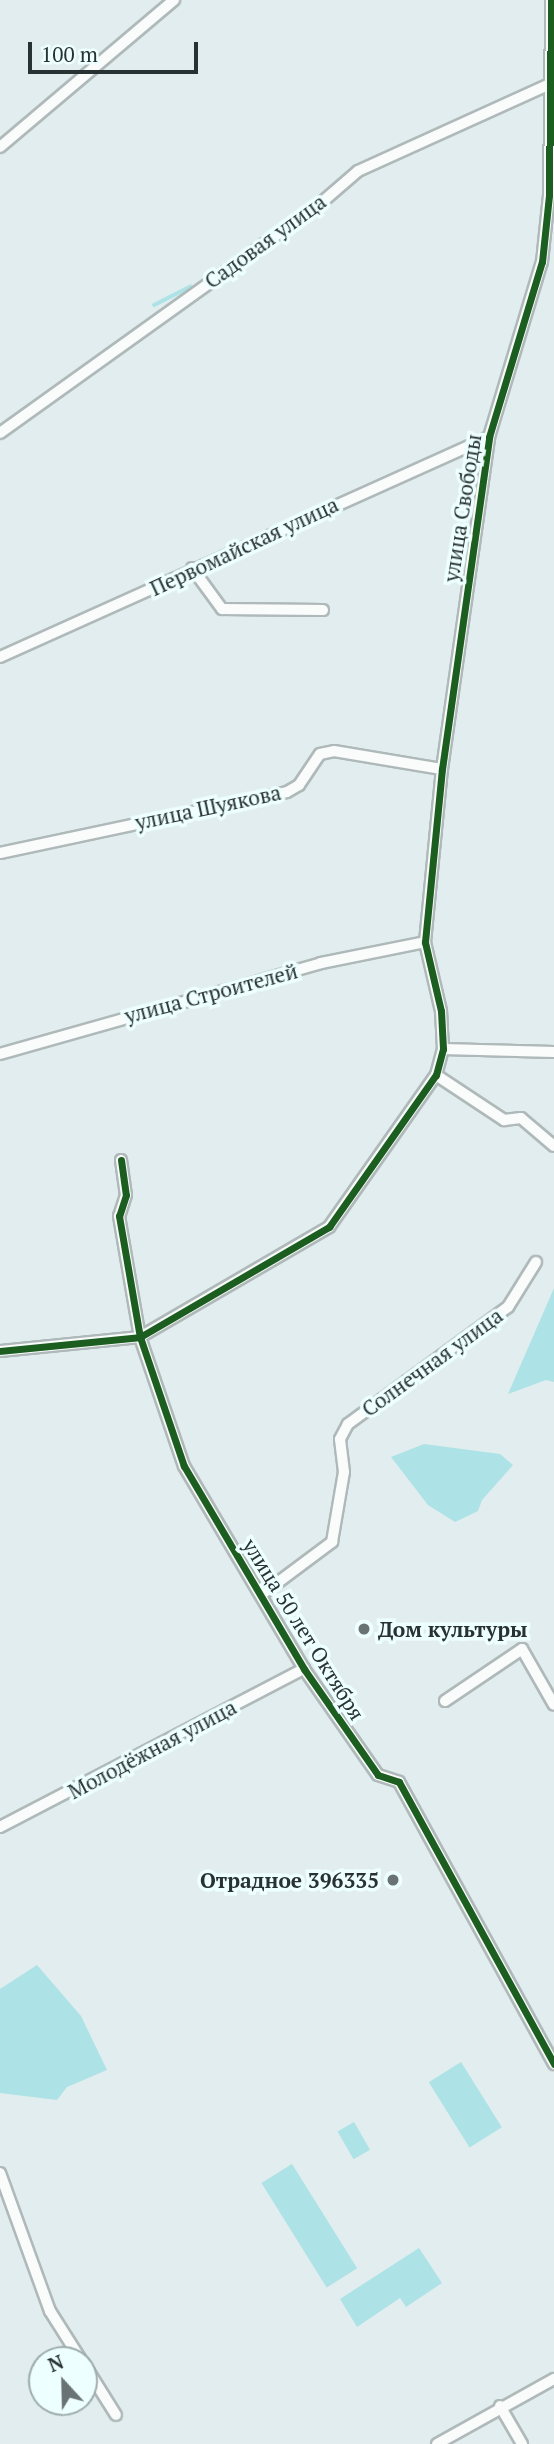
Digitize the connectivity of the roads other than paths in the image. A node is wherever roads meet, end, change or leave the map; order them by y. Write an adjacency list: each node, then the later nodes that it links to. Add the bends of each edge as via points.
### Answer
1 (174, 0): 4 (street)
2 (551, 0): 3 (street, улица Свободы)
3 (550, 84): 5 (street, Садовая улица, via 359,171); 6 (street, улица Свободы, via 549,195 542,262)
4 (0, 147)
5 (0, 433)
6 (489, 437): 7 (street, Первомайская улица); 10 (street, улица Свободы)
7 (192, 568): 8 (street, via 222,609); 9 (street, Первомайская улица, via 48,639)
8 (323, 610)
9 (0, 657)
10 (442, 769): 11 (street, улица Шуякова, via 334,751 320,754 299,785 287,792); 12 (street, улица Свободы)
11 (0, 853)
12 (425, 942): 13 (street, via 441,1011); 15 (street, улица Строителей, via 321,963)
13 (443, 1049): 14 (street); 16 (street)
14 (554, 1052)
15 (0, 1054)
16 (436, 1075): 17 (street, via 504,1120 521,1118); 20 (street, via 328,1227)
17 (554, 1146)
18 (121, 1160): 20 (street, улица 50 лет Октября, via 126,1195 119,1216)
19 (536, 1262): 22 (street, Солнечная улица, via 508,1307 348,1424 340,1440 344,1472 332,1542)
20 (140, 1337): 21 (street); 22 (street, улица 50 лет Октября, via 184,1466)
21 (0, 1351)
22 (261, 1595): 23 (street, улица 50 лет Октября)
23 (304, 1669): 26 (street, Молодёжная улица); 27 (street, улица 50 лет Октября, via 378,1775 399,1782)
24 (444, 1701): 25 (street, via 522,1648)
25 (554, 1705)
26 (0, 1828)
27 (554, 2064)
28 (0, 2173): 29 (street, via 50,2311)
29 (73, 2346)
30 (554, 2379): 32 (street)
31 (98, 2386): 33 (street)
32 (500, 2406): 34 (street); 35 (street)
33 (116, 2415)
34 (438, 2444)
35 (522, 2444)

